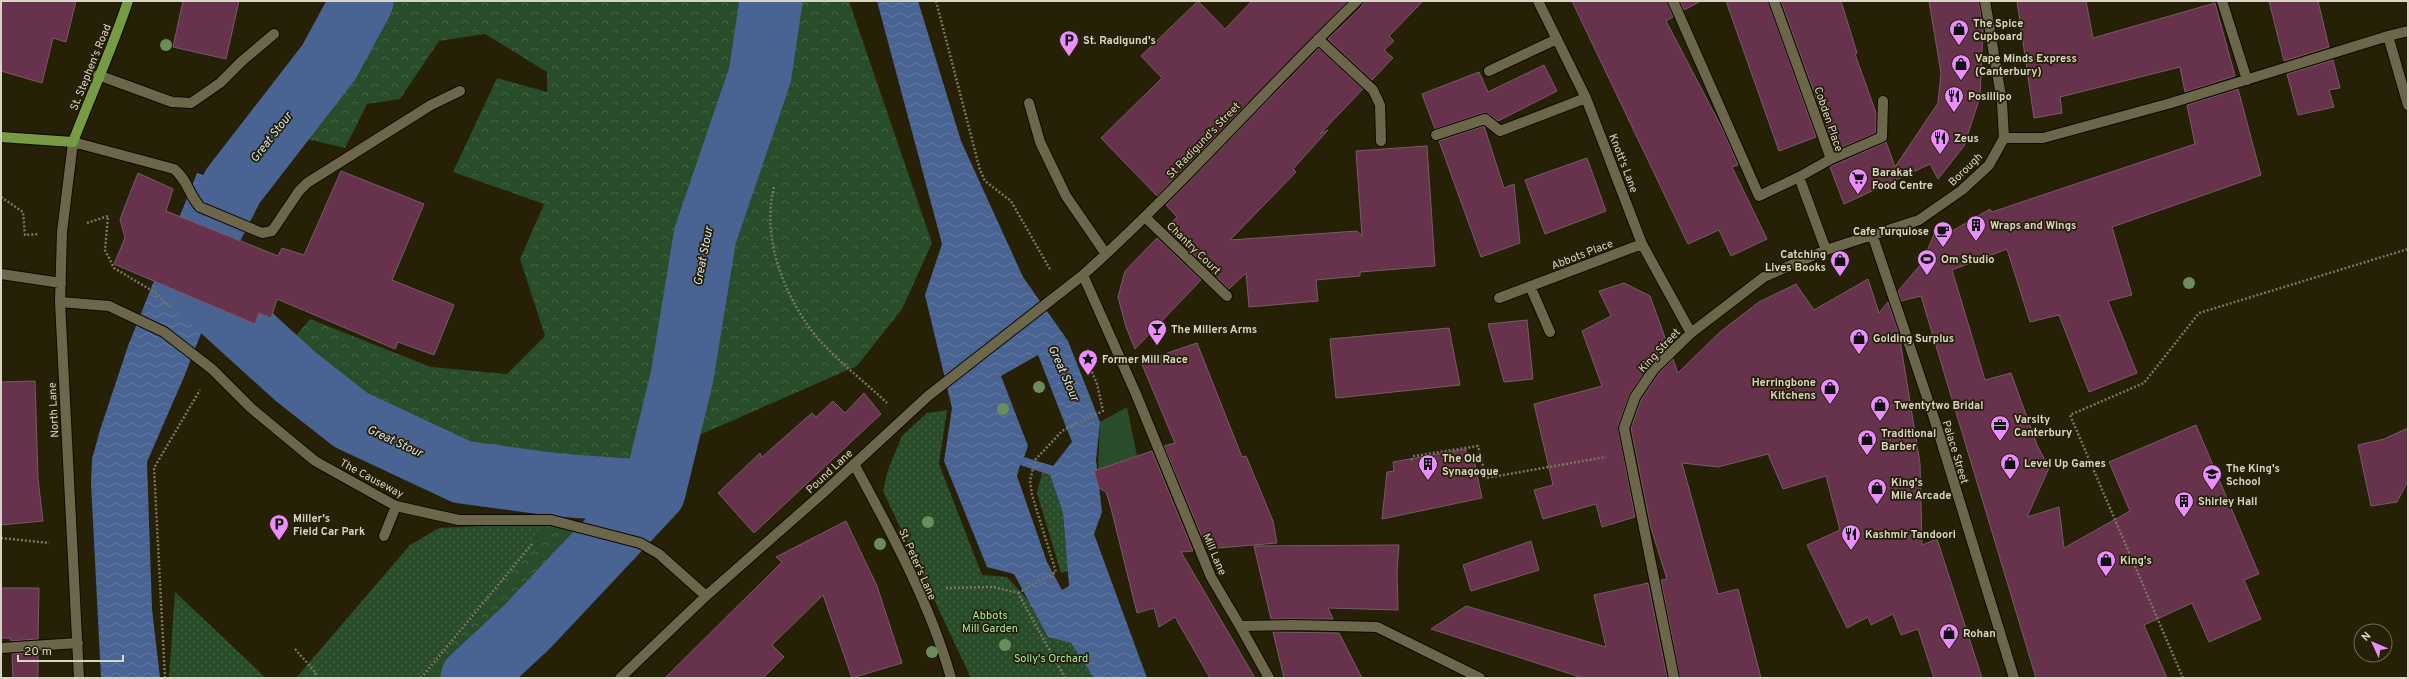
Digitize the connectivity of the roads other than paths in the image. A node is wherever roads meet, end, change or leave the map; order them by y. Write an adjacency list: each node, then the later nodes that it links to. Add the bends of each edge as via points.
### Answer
1 (128, 1): 14 (main road, St. Stephen's Road, via 116,36)
2 (1357, 1): 11 (street, St Radigund's Street)
3 (1538, 1): 12 (street, Knott's Lane)
4 (1673, 1): 27 (street, Cobden Place, via 1759,196)
5 (1774, 1): 26 (street, Cobden Place)
6 (1985, 1): 23 (street, via 2002,102)
7 (2222, 1): 15 (street)
8 (2408, 31): 10 (street)
9 (274, 34): 14 (street, via 220,83 191,103 172,102)
10 (2388, 36): 15 (street); 20 (street)
11 (1318, 39): 24 (street, via 1373,90 1380,105); 28 (street, St Radigund's Street)
12 (1557, 39): 13 (street); 17 (street, Knott's Lane)
13 (1489, 71)
14 (98, 75): 25 (main road, St. Stephen's Road)
15 (2247, 80): 23 (street, via 2043,138)
16 (460, 91): 25 (street, via 431,105 307,183 272,231 262,233 200,207 194,201 181,174 174,169)
17 (1586, 98): 21 (street, via 1500,132 1485,119); 30 (street, Knott's Lane)
18 (1883, 101): 26 (street, via 1882,137)
19 (1029, 102): 32 (street, via 1040,142 1066,196)
20 (2408, 105)
21 (1436, 135)
22 (1, 137): 25 (main road)
23 (2004, 138): 29 (street, Borough, via 1989,165 1962,190 1919,220)
24 (1381, 141)
25 (73, 142): 35 (street, North Lane, via 62,232)
26 (1831, 159): 27 (street, Cobden Place)
27 (1799, 176): 31 (street)
28 (1146, 218): 32 (street, St Radigund's Street); 38 (street, Chantry Court)
29 (1872, 234): 31 (street, King Street); 57 (street, Palace Street, via 1934,418)
30 (1642, 244): 36 (street, Abbots Place); 42 (street, Knott's Lane)
31 (1826, 250): 42 (street, King Street, via 1764,277)
32 (1106, 254): 34 (street, St Radigund's Street)
33 (1, 274): 35 (street)
34 (1083, 275): 37 (street, St Radigund's Street); 47 (street, Mill Lane, via 1136,394 1211,577)
35 (61, 283): 40 (street, North Lane)
36 (1530, 286): 39 (street, Abbots Place); 41 (street)
37 (1062, 291): 43 (street, Pound Lane, via 928,396)
38 (1227, 296)
39 (1499, 298)
40 (60, 302): 44 (street, The Causeway, via 109,306 164,332 212,369 251,408 315,461); 48 (street, North Lane)
41 (1550, 332)
42 (1691, 333): 56 (street, King Street, via 1654,369 1635,397 1624,428)
43 (854, 464): 46 (street, Pound Lane); 53 (street, St. Peter's Lane, via 893,537 943,652)
44 (396, 506): 45 (street); 46 (street, The Causeway, via 459,520 551,520 640,543 659,554)
45 (384, 536)
46 (706, 596): 52 (street, Pound Lane)
47 (1240, 626): 50 (street, via 1377,627); 54 (street, Mill Lane)
48 (78, 643): 49 (street); 51 (street, North Lane)
49 (1, 648)
50 (1461, 674): 55 (street)
51 (79, 678)
52 (620, 678)
53 (951, 678)
54 (1269, 678)
55 (1480, 678)
56 (1674, 678)
57 (2014, 678)

